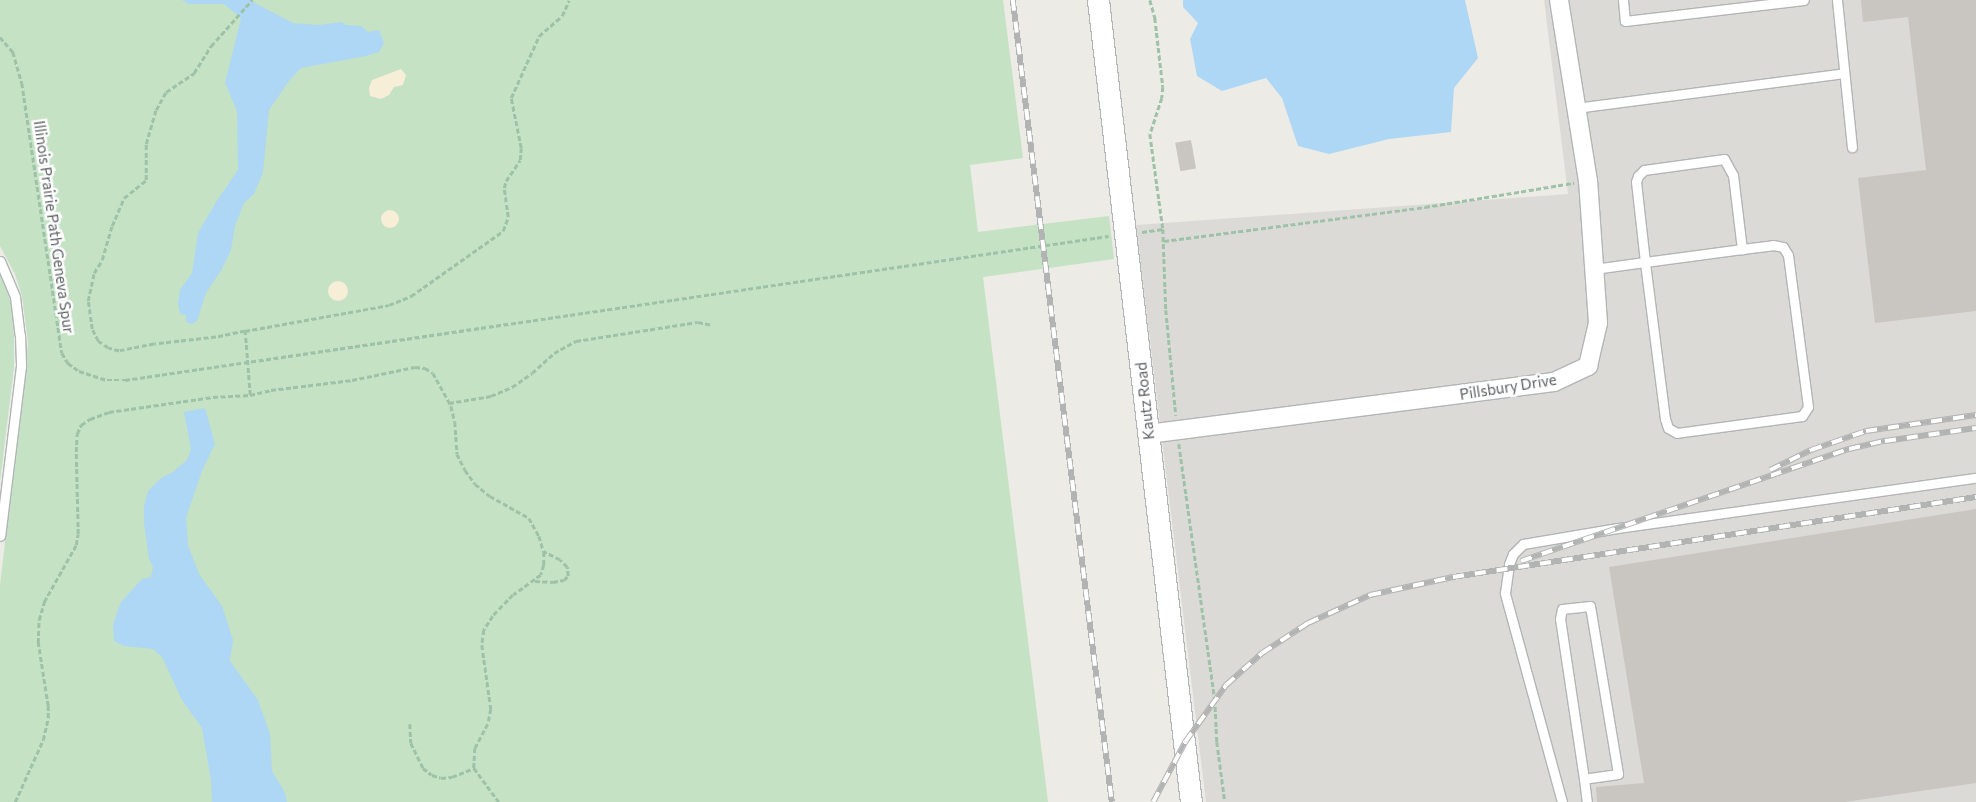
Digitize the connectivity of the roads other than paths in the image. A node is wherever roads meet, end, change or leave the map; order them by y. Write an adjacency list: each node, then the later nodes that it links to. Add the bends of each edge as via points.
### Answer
1 (1098, 0): 13 (street, Kautz Road)
2 (1559, 0): 7 (street, Pillsbury Drive)
3 (1623, 0): 4 (lane, via 1625,21)
4 (1804, 0)
5 (1837, 0): 6 (lane)
6 (1844, 73): 7 (lane); 8 (lane)
7 (1576, 108): 12 (street, Pillsbury Drive, via 1588,181)
8 (1852, 147)
9 (1742, 249): 11 (lane); 11 (lane, via 1733,175 1724,159 1644,170 1638,176); 11 (lane, via 1773,245 1783,248 1788,255 1808,407 1802,416 1677,433 1668,428)
10 (0, 261): 15 (lane, via 15,297 20,335 20,366)
11 (1645, 262): 12 (lane)
12 (1594, 269): 13 (street, Pillsbury Drive, via 1598,323 1588,366 1554,382)
13 (1148, 434): 17 (street, Kautz Road)
14 (1976, 478): 18 (lane, via 1523,544 1509,564 1505,593)
15 (0, 536)
16 (1584, 779): 16 (lane, via 1618,774 1591,607 1562,609 1560,620); 19 (lane)
17 (1191, 802)
18 (1562, 802)
19 (1587, 802)

